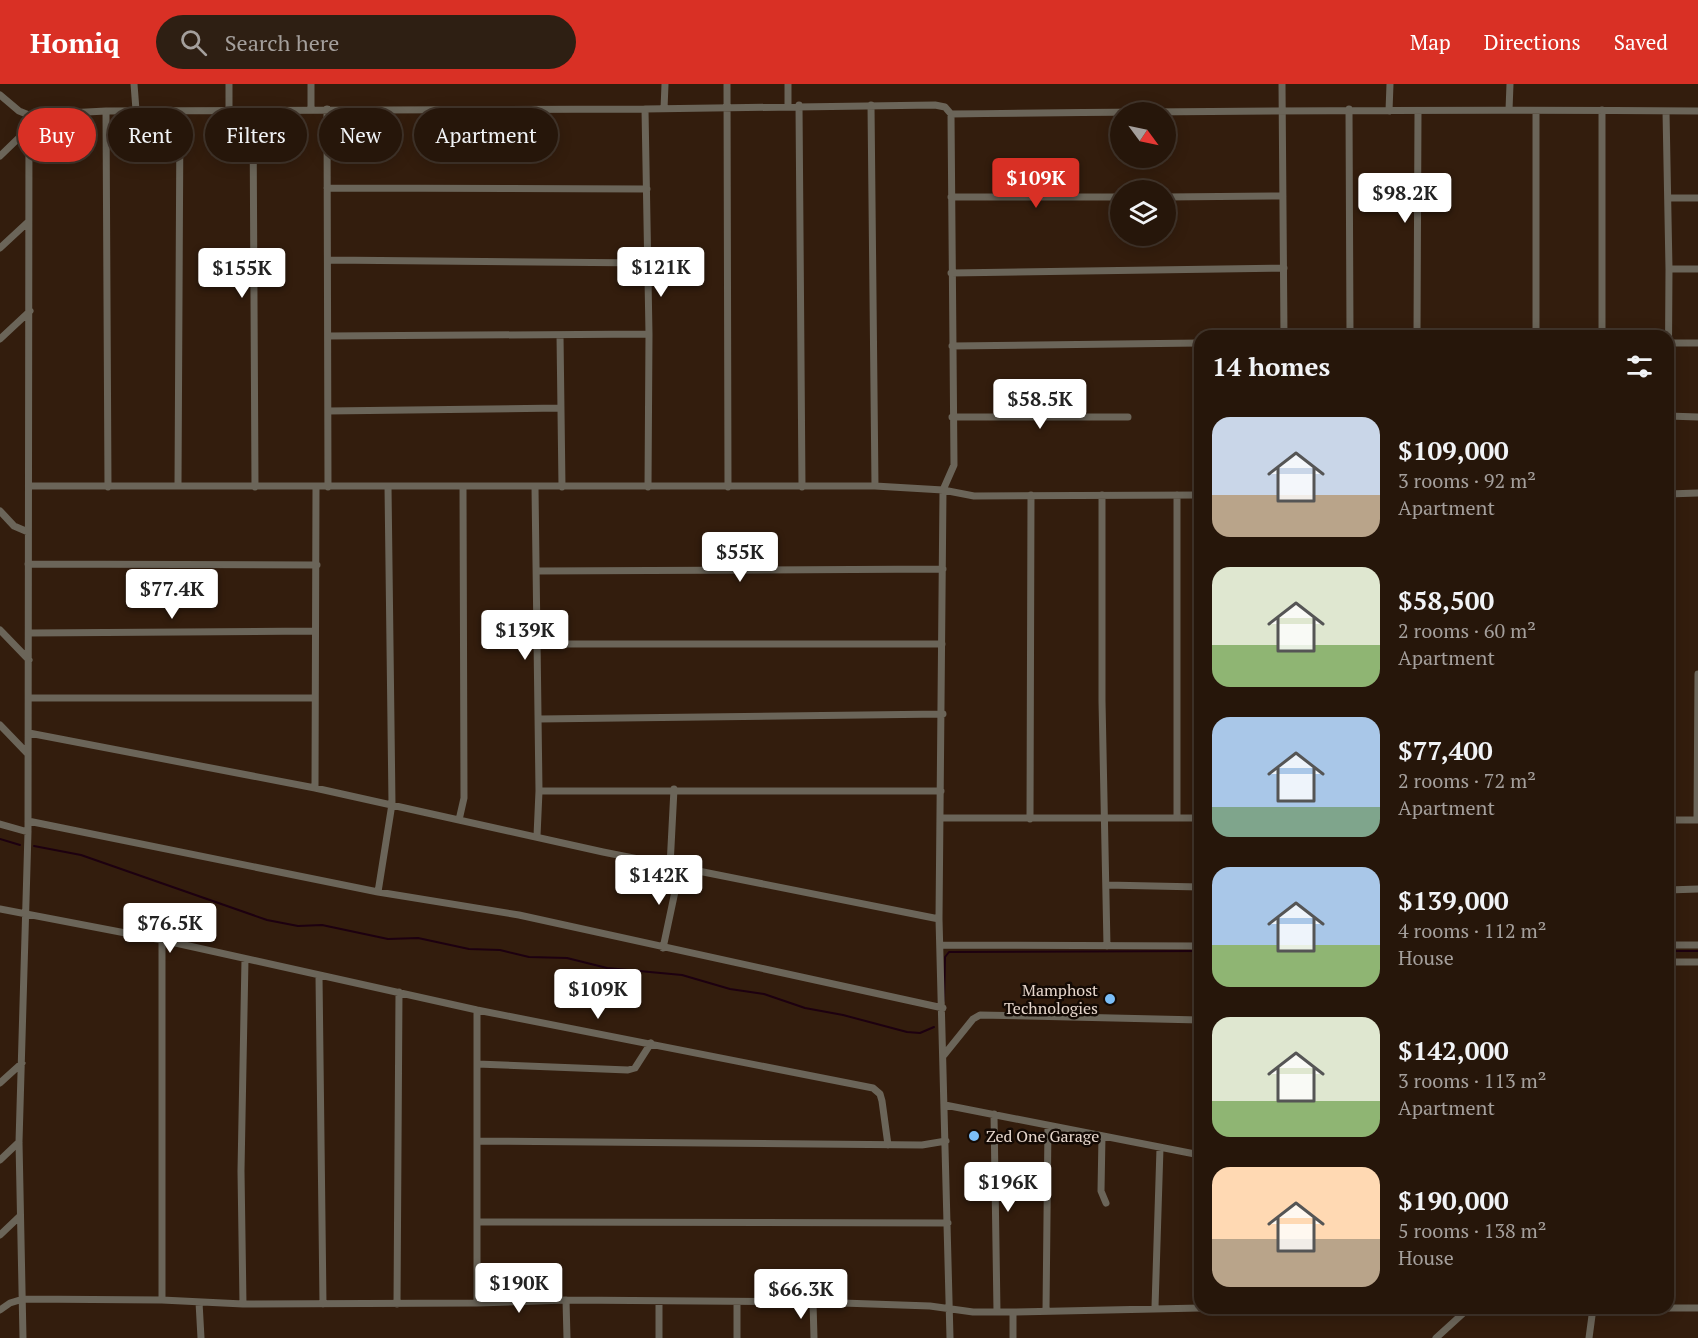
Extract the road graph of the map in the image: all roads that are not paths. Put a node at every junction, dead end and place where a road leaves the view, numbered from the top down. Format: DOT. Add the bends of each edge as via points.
graph roads {
  1 [pos="134,84"];
  2 [pos="229,84"];
  3 [pos="311,84"];
  4 [pos="665,84"];
  5 [pos="727,84"];
  6 [pos="788,84"];
  7 [pos="1282,84"];
  8 [pos="1390,84"];
  9 [pos="1510,84"];
  10 [pos="0,95"];
  11 [pos="799,105"];
  12 [pos="871,105"];
  13 [pos="788,106"];
  14 [pos="136,108"];
  15 [pos="229,108"];
  16 [pos="726,108"];
  17 [pos="402,109"];
  18 [pos="645,109"];
  19 [pos="664,109"];
  20 [pos="307,110"];
  21 [pos="311,110"];
  22 [pos="319,110"];
  23 [pos="1349,110"];
  24 [pos="1509,110"];
  25 [pos="1602,110"];
  26 [pos="18,111"];
  27 [pos="106,111"];
  28 [pos="1389,111"];
  29 [pos="1536,111"];
  30 [pos="1666,111"];
  31 [pos="1698,111"];
  32 [pos="96,112"];
  33 [pos="1283,112"];
  34 [pos="1418,112"];
  35 [pos="951,114"];
  36 [pos="18,139"];
  37 [pos="0,156"];
  38 [pos="28,162"];
  39 [pos="180,162"];
  40 [pos="253,162"];
  41 [pos="327,162"];
  42 [pos="327,188"];
  43 [pos="647,189"];
  44 [pos="1283,196"];
  45 [pos="951,197"];
  46 [pos="1110,197"];
  47 [pos="1176,197"];
  48 [pos="1669,198"];
  49 [pos="1698,198"];
  50 [pos="28,222"];
  51 [pos="0,248"];
  52 [pos="328,260"];
  53 [pos="648,263"];
  54 [pos="1284,268"];
  55 [pos="1669,269"];
  56 [pos="1698,269"];
  57 [pos="951,273"];
  58 [pos="30,311"];
  59 [pos="1284,330"];
  60 [pos="1350,330"];
  61 [pos="1418,330"];
  62 [pos="1536,330"];
  63 [pos="1602,330"];
  64 [pos="1669,330"];
  65 [pos="649,334"];
  66 [pos="328,336"];
  67 [pos="560,336"];
  68 [pos="0,339"];
  69 [pos="1194,343"];
  70 [pos="1674,343"];
  71 [pos="1698,343"];
  72 [pos="952,346"];
  73 [pos="561,408"];
  74 [pos="328,411"];
  75 [pos="1674,416"];
  76 [pos="952,417"];
  77 [pos="1128,417"];
  78 [pos="1698,417"];
  79 [pos="30,486"];
  80 [pos="178,486"];
  81 [pos="388,486"];
  82 [pos="875,486"];
  83 [pos="108,487"];
  84 [pos="255,487"];
  85 [pos="316,487"];
  86 [pos="328,487"];
  87 [pos="463,487"];
  88 [pos="535,487"];
  89 [pos="562,487"];
  90 [pos="648,487"];
  91 [pos="728,487"];
  92 [pos="802,487"];
  93 [pos="943,490"];
  94 [pos="1698,493"];
  95 [pos="1674,494"];
  96 [pos="1031,495"];
  97 [pos="1102,495"];
  98 [pos="1177,495"];
  99 [pos="1194,495"];
  100 [pos="0,511"];
  101 [pos="28,532"];
  102 [pos="28,564"];
  103 [pos="316,565"];
  104 [pos="943,569"];
  105 [pos="537,571"];
  106 [pos="0,630"];
  107 [pos="315,631"];
  108 [pos="30,633"];
  109 [pos="537,644"];
  110 [pos="942,644"];
  111 [pos="28,660"];
  112 [pos="1698,674"];
  113 [pos="28,698"];
  114 [pos="314,698"];
  115 [pos="943,714"];
  116 [pos="539,719"];
  117 [pos="0,725"];
  118 [pos="28,733"];
  119 [pos="27,753"];
  120 [pos="315,788"];
  121 [pos="674,789"];
  122 [pos="539,791"];
  123 [pos="941,791"];
  124 [pos="392,804"];
  125 [pos="941,818"];
  126 [pos="1177,818"];
  127 [pos="1194,818"];
  128 [pos="1030,819"];
  129 [pos="459,820"];
  130 [pos="1106,820"];
  131 [pos="1674,820"];
  132 [pos="1697,820"];
  133 [pos="28,821"];
  134 [pos="2,823"];
  135 [pos="28,832"];
  136 [pos="537,836"];
  137 [pos="670,866"];
  138 [pos="680,868"];
  139 [pos="1106,885"];
  140 [pos="1194,886"];
  141 [pos="1698,889"];
  142 [pos="1674,890"];
  143 [pos="378,892"];
  144 [pos="0,909"];
  145 [pos="24,915"];
  146 [pos="939,919"];
  147 [pos="162,940"];
  148 [pos="942,945"];
  149 [pos="1674,945"];
  150 [pos="1698,945"];
  151 [pos="1107,946"];
  152 [pos="1194,946"];
  153 [pos="663,948"];
  154 [pos="245,959"];
  155 [pos="1674,962"];
  156 [pos="1698,962"];
  157 [pos="319,976"];
  158 [pos="399,992"];
  159 [pos="943,1008"];
  160 [pos="477,1010"];
  161 [pos="1194,1020"];
  162 [pos="651,1043"];
  163 [pos="944,1055"];
  164 [pos="22,1063"];
  165 [pos="477,1064"];
  166 [pos="0,1083"];
  167 [pos="945,1105"];
  168 [pos="994,1114"];
  169 [pos="1048,1126"];
  170 [pos="1102,1136"];
  171 [pos="477,1141"];
  172 [pos="946,1141"];
  173 [pos="19,1142"];
  174 [pos="888,1145"];
  175 [pos="1160,1148"];
  176 [pos="1194,1154"];
  177 [pos="0,1160"];
  178 [pos="1106,1203"];
  179 [pos="20,1216"];
  180 [pos="477,1222"];
  181 [pos="948,1223"];
  182 [pos="0,1236"];
  183 [pos="23,1299"];
  184 [pos="162,1300"];
  185 [pos="566,1300"];
  186 [pos="659,1301"];
  187 [pos="199,1302"];
  188 [pos="813,1302"];
  189 [pos="737,1303"];
  190 [pos="243,1304"];
  191 [pos="322,1304"];
  192 [pos="397,1304"];
  193 [pos="477,1304"];
  194 [pos="948,1307"];
  195 [pos="1155,1307"];
  196 [pos="1194,1308"];
  197 [pos="1674,1308"];
  198 [pos="1698,1308"];
  199 [pos="0,1310"];
  200 [pos="1046,1311"];
  201 [pos="997,1312"];
  202 [pos="1013,1312"];
  203 [pos="1462,1314"];
  204 [pos="1592,1314"];
  205 [pos="23,1338"];
  206 [pos="201,1338"];
  207 [pos="567,1338"];
  208 [pos="659,1338"];
  209 [pos="737,1338"];
  210 [pos="814,1338"];
  211 [pos="950,1338"];
  212 [pos="1013,1338"];
  213 [pos="1436,1338"];
  214 [pos="1589,1338"];
  1 -- 14 [label="street"];
  2 -- 15 [label="street"];
  3 -- 21 [label="street"];
  4 -- 19 [label="street"];
  5 -- 16 [label="street"];
  6 -- 13 [label="street"];
  7 -- 33 [label="street"];
  8 -- 28 [label="street"];
  9 -- 24 [label="street"];
  10 -- 26 [label="street"];
  11 -- 12 [label="street"];
  11 -- 13 [label="street"];
  11 -- 92 [label="street"];
  12 -- 35 [label="street" via="935,105 945,107"];
  12 -- 82 [label="street"];
  13 -- 16 [label="street"];
  16 -- 19 [label="street"];
  16 -- 91 [label="street"];
  17 -- 18 [label="street"];
  18 -- 19 [label="street"];
  18 -- 43 [label="street"];
  20 -- 21 [label="street"];
  21 -- 22 [label="street"];
  23 -- 28 [label="street"];
  23 -- 33 [label="street"];
  23 -- 60 [label="street"];
  24 -- 29 [label="street"];
  24 -- 34 [label="street"];
  25 -- 29 [label="street"];
  25 -- 30 [label="street"];
  25 -- 63 [label="street"];
  27 -- 32 [label="street"];
  27 -- 83 [label="street"];
  28 -- 34 [label="street"];
  29 -- 62 [label="street"];
  30 -- 31 [label="street"];
  30 -- 48 [label="street"];
  33 -- 35 [label="street"];
  33 -- 44 [label="street"];
  34 -- 61 [label="street"];
  35 -- 45 [label="street"];
  36 -- 37 [label="street"];
  38 -- 50 [label="street"];
  39 -- 80 [label="street"];
  40 -- 84 [label="street"];
  41 -- 42 [label="street"];
  42 -- 43 [label="street"];
  42 -- 52 [label="street"];
  43 -- 53 [label="street"];
  44 -- 47 [label="street"];
  44 -- 54 [label="street"];
  45 -- 46 [label="street"];
  45 -- 57 [label="street"];
  48 -- 49 [label="street"];
  48 -- 55 [label="street"];
  50 -- 51 [label="street"];
  50 -- 58 [label="street"];
  52 -- 53 [label="street"];
  52 -- 66 [label="street"];
  53 -- 65 [label="street"];
  54 -- 57 [label="street"];
  54 -- 59 [label="street"];
  55 -- 56 [label="street"];
  55 -- 64 [label="street"];
  57 -- 72 [label="street"];
  58 -- 68 [label="street"];
  58 -- 79 [label="street"];
  65 -- 67 [label="street"];
  65 -- 90 [label="street"];
  66 -- 67 [label="street"];
  66 -- 74 [label="street"];
  67 -- 73 [label="street"];
  69 -- 72 [label="street"];
  70 -- 71 [label="street"];
  72 -- 76 [label="street"];
  73 -- 74 [label="street"];
  73 -- 89 [label="street"];
  74 -- 86 [label="street"];
  75 -- 78 [label="street"];
  76 -- 77 [label="street"];
  76 -- 93 [label="street" via="954,465"];
  79 -- 83 [label="street"];
  79 -- 101 [label="street"];
  80 -- 83 [label="street"];
  80 -- 84 [label="street"];
  81 -- 86 [label="street"];
  81 -- 87 [label="street"];
  81 -- 124 [label="street"];
  82 -- 92 [label="street"];
  82 -- 93 [label="street"];
  84 -- 85 [label="street"];
  85 -- 86 [label="street"];
  85 -- 103 [label="street"];
  87 -- 88 [label="street"];
  87 -- 129 [label="street" via="464,798"];
  88 -- 89 [label="street"];
  88 -- 105 [label="street"];
  89 -- 90 [label="street"];
  90 -- 91 [label="street"];
  91 -- 92 [label="street"];
  93 -- 96 [label="street" via="975,496"];
  93 -- 104 [label="street"];
  94 -- 95 [label="street"];
  96 -- 97 [label="street"];
  96 -- 128 [label="street"];
  97 -- 98 [label="street"];
  97 -- 130 [label="street"];
  98 -- 99 [label="street"];
  98 -- 126 [label="street"];
  100 -- 101 [label="street" via="14,526"];
  101 -- 102 [label="street"];
  102 -- 103 [label="street"];
  102 -- 108 [label="street"];
  103 -- 107 [label="street"];
  104 -- 105 [label="street"];
  104 -- 110 [label="street"];
  105 -- 109 [label="street"];
  106 -- 111 [label="street"];
  107 -- 108 [label="street"];
  107 -- 114 [label="street"];
  108 -- 111 [label="street"];
  109 -- 110 [label="street"];
  109 -- 116 [label="street"];
  110 -- 115 [label="street"];
  111 -- 113 [label="street"];
  112 -- 132 [label="street"];
  113 -- 114 [label="street"];
  113 -- 118 [label="street"];
  114 -- 120 [label="street"];
  115 -- 116 [label="street"];
  115 -- 123 [label="street"];
  116 -- 122 [label="street"];
  117 -- 119 [label="street"];
  118 -- 119 [label="street"];
  118 -- 120 [label="street"];
  119 -- 133 [label="street"];
  120 -- 124 [label="street"];
  121 -- 122 [label="street"];
  121 -- 123 [label="street"];
  121 -- 137 [label="street"];
  122 -- 136 [label="street"];
  123 -- 125 [label="street"];
  124 -- 129 [label="street"];
  124 -- 143 [label="street"];
  125 -- 128 [label="street"];
  125 -- 146 [label="street"];
  126 -- 127 [label="street"];
  126 -- 130 [label="street"];
  128 -- 130 [label="street"];
  129 -- 136 [label="street"];
  130 -- 139 [label="street"];
  131 -- 132 [label="street"];
  133 -- 135 [label="street"];
  133 -- 143 [label="street"];
  134 -- 135 [label="street"];
  135 -- 145 [label="street"];
  136 -- 137 [label="street"];
  137 -- 138 [label="street"];
  138 -- 146 [label="street"];
  138 -- 153 [label="street"];
  139 -- 140 [label="street"];
  139 -- 151 [label="street"];
  141 -- 142 [label="street"];
  143 -- 153 [label="street" via="519,915"];
  144 -- 145 [label="street"];
  145 -- 147 [label="street"];
  145 -- 164 [label="street"];
  146 -- 148 [label="street"];
  147 -- 154 [label="street"];
  147 -- 184 [label="street"];
  148 -- 151 [label="street"];
  148 -- 159 [label="street"];
  149 -- 150 [label="street"];
  151 -- 152 [label="street"];
  153 -- 159 [label="street"];
  154 -- 157 [label="street"];
  154 -- 190 [label="street"];
  155 -- 156 [label="street"];
  157 -- 158 [label="street"];
  157 -- 191 [label="street"];
  158 -- 160 [label="street"];
  158 -- 192 [label="street"];
  159 -- 163 [label="street"];
  160 -- 162 [label="street"];
  160 -- 165 [label="street"];
  161 -- 163 [label="street" via="980,1015"];
  162 -- 165 [label="street" via="635,1068 628,1070"];
  162 -- 174 [label="street" via="873,1088 882,1101"];
  163 -- 167 [label="street"];
  164 -- 166 [label="street"];
  164 -- 173 [label="street"];
  165 -- 171 [label="street"];
  167 -- 168 [label="street"];
  167 -- 172 [label="street"];
  168 -- 169 [label="street"];
  168 -- 201 [label="street"];
  169 -- 170 [label="street"];
  169 -- 200 [label="street"];
  170 -- 175 [label="street"];
  170 -- 178 [label="street" via="1101,1191"];
  171 -- 174 [label="street"];
  171 -- 180 [label="street"];
  172 -- 174 [label="street"];
  172 -- 181 [label="street"];
  173 -- 177 [label="street"];
  173 -- 179 [label="street"];
  175 -- 176 [label="street"];
  175 -- 195 [label="street"];
  179 -- 182 [label="street"];
  179 -- 183 [label="street"];
  180 -- 181 [label="street"];
  180 -- 193 [label="street"];
  181 -- 194 [label="street"];
  183 -- 184 [label="street"];
  183 -- 199 [label="street"];
  183 -- 205 [label="street"];
  184 -- 187 [label="street"];
  185 -- 186 [label="street"];
  185 -- 193 [label="street"];
  185 -- 207 [label="street"];
  186 -- 189 [label="street"];
  186 -- 208 [label="street"];
  187 -- 190 [label="street"];
  187 -- 206 [label="street"];
  188 -- 189 [label="street"];
  188 -- 194 [label="street"];
  188 -- 210 [label="street"];
  189 -- 209 [label="street"];
  190 -- 191 [label="street"];
  191 -- 192 [label="street"];
  192 -- 193 [label="street"];
  194 -- 201 [label="street"];
  194 -- 211 [label="street"];
  195 -- 196 [label="street"];
  195 -- 200 [label="street"];
  197 -- 198 [label="street"];
  200 -- 202 [label="street"];
  201 -- 202 [label="street"];
  202 -- 212 [label="street"];
  203 -- 213 [label="street"];
  204 -- 214 [label="street"];
}
